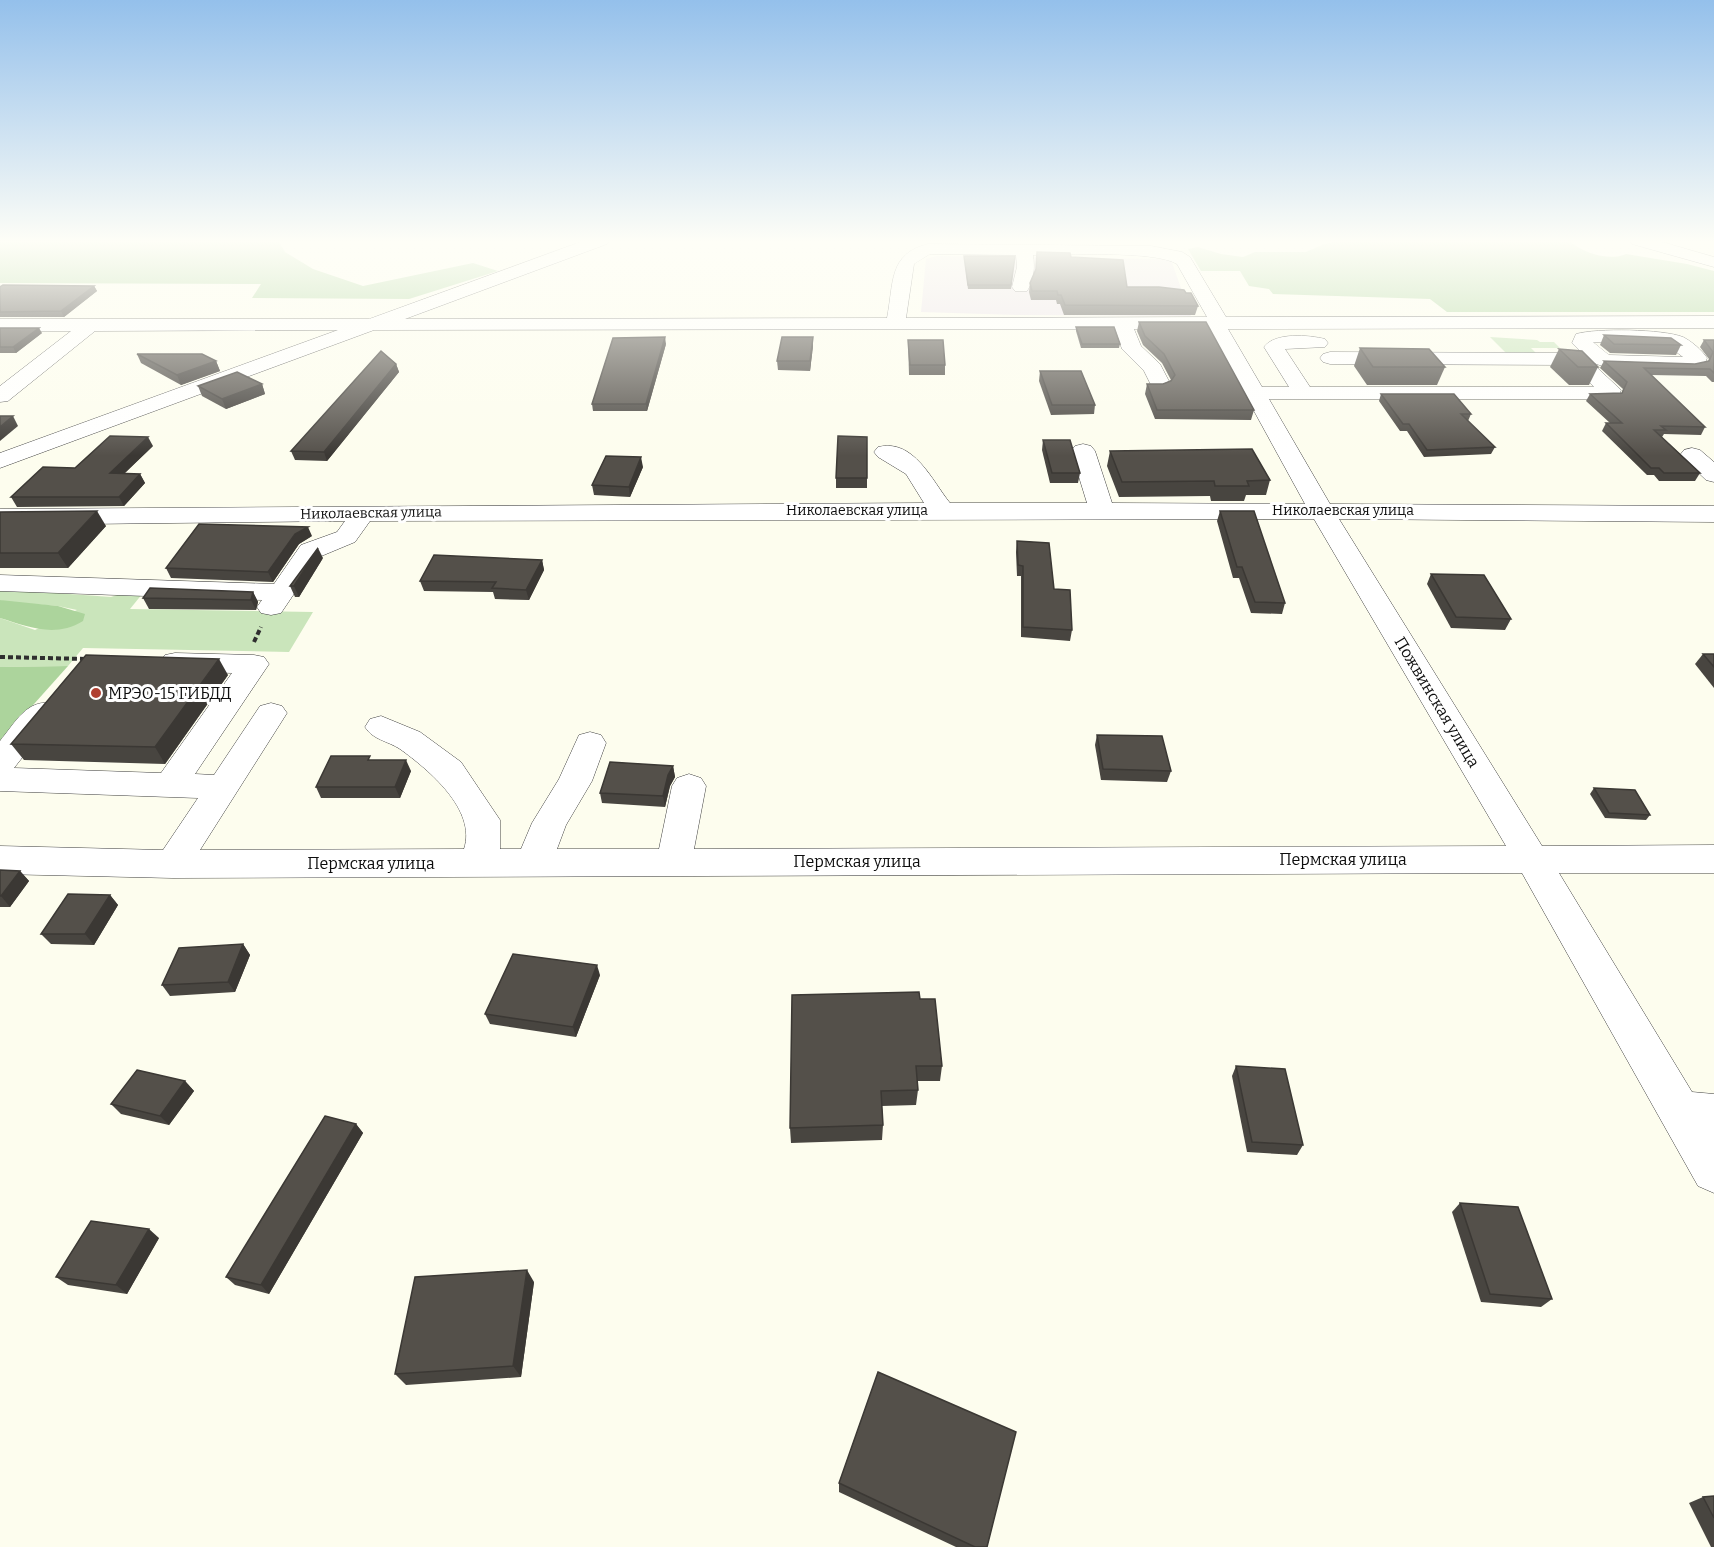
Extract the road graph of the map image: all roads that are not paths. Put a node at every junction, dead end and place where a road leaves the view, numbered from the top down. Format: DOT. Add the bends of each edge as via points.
graph roads {
  1 [pos="408,312"];
  2 [pos="898,312"];
  3 [pos="1051,312"];
  4 [pos="1212,312"];
  5 [pos="1365,316"];
  6 [pos="1582,322"];
  7 [pos="1667,322"];
  8 [pos="1714,322"];
  9 [pos="896,323"];
  10 [pos="1054,323"];
  11 [pos="1122,323"];
  12 [pos="1217,323"];
  13 [pos="376,324"];
  14 [pos="0,325"];
  15 [pos="90,325"];
  16 [pos="1377,344"];
  17 [pos="1325,351"];
  18 [pos="1496,359"];
  19 [pos="1160,385"];
  20 [pos="1255,393"];
  21 [pos="1304,393"];
  22 [pos="1355,393"];
  23 [pos="0,396"];
  24 [pos="1083,451"];
  25 [pos="886,452"];
  26 [pos="1692,455"];
  27 [pos="0,461"];
  28 [pos="1714,475"];
  29 [pos="943,510"];
  30 [pos="1102,510"];
  31 [pos="1321,510"];
  32 [pos="363,513"];
  33 [pos="1714,514"];
  34 [pos="0,517"];
  35 [pos="0,583"];
  36 [pos="87,659"];
  37 [pos="146,661"];
  38 [pos="271,713"];
  39 [pos="381,727"];
  40 [pos="590,743"];
  41 [pos="0,763"];
  42 [pos="0,778"];
  43 [pos="170,785"];
  44 [pos="689,786"];
  45 [pos="223,788"];
  46 [pos="1531,858"];
  47 [pos="1714,859"];
  48 [pos="0,860"];
  49 [pos="534,862"];
  50 [pos="674,862"];
  51 [pos="478,863"];
  52 [pos="173,864"];
  53 [pos="1697,1114"];
  54 [pos="1714,1171"];
  1 -- 13 [label="street"];
  2 -- 9 [label="street, Пожвинская улица"];
  3 -- 10 [label="street"];
  4 -- 12 [label="street, Пожвинская улица"];
  5 -- 6 [label="street" via="1440,322"];
  5 -- 12 [label="street"];
  5 -- 16 [label="street"];
  6 -- 7 [label="street"];
  6 -- 7 [label="street" via="1597,336 1583,338 1582,343 1605,361 1697,362 1672,335"];
  7 -- 8 [label="street"];
  9 -- 10 [label="street"];
  9 -- 13 [label="street"];
  10 -- 11 [label="street" via="1085,315"];
  11 -- 12 [label="street"];
  11 -- 19 [label="street" via="1132,349 1153,368"];
  12 -- 20 [label="street, Пожвинская улица"];
  13 -- 15 [label="street"];
  13 -- 27 [label="street"];
  14 -- 15 [label="street"];
  15 -- 23 [label="street"];
  16 -- 17 [label="street"];
  16 -- 18 [label="street" via="1474,344 1484,346"];
  17 -- 18 [label="street"];
  17 -- 21 [label="street" via="1280,343 1274,347"];
  17 -- 22 [label="street"];
  18 -- 22 [label="street" via="1576,360 1610,393"];
  20 -- 21 [label="street"];
  20 -- 31 [label="street, Пожвинская улица"];
  21 -- 22 [label="street"];
  24 -- 30 [label="street"];
  25 -- 29 [label="street" via="916,470"];
  26 -- 28 [label="street"];
  29 -- 30 [label="street, Николаевская улица"];
  29 -- 32 [label="street, Николаевская улица"];
  30 -- 31 [label="street, Николаевская улица"];
  31 -- 33 [label="street, Николаевская улица"];
  31 -- 46 [label="street, Пожвинская улица"];
  32 -- 34 [label="street, Николаевская улица"];
  32 -- 35 [label="street" via="346,537 310,551 276,600"];
  36 -- 41 [label="street"];
  37 -- 43 [label="street" via="254,664"];
  38 -- 45 [label="street"];
  39 -- 51 [label="street" via="409,740 449,770 483,820 484,843"];
  40 -- 49 [label="street" via="575,781 549,823"];
  42 -- 43 [label="street"];
  43 -- 45 [label="street"];
  44 -- 50 [label="street"];
  45 -- 52 [label="street"];
  46 -- 47 [label="street, Пермская улица"];
  46 -- 50 [label="street, Пермская улица"];
  46 -- 53 [label="street, Пожвинская улица"];
  48 -- 52 [label="street, Пермская улица"];
  49 -- 50 [label="street, Пермская улица"];
  49 -- 51 [label="street, Пермская улица"];
  51 -- 52 [label="street, Пермская улица"];
  53 -- 54 [label="street, Пожвинская улица"];
}
